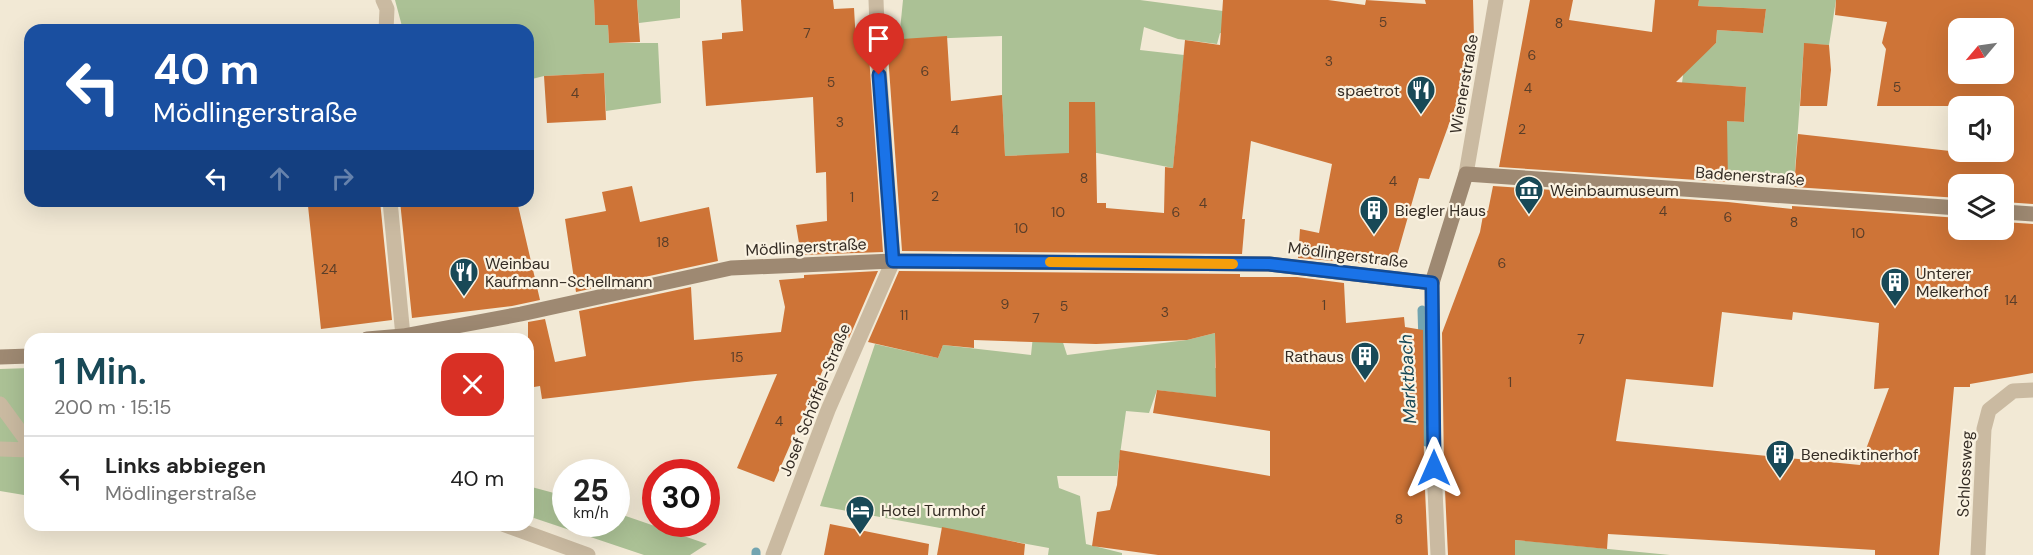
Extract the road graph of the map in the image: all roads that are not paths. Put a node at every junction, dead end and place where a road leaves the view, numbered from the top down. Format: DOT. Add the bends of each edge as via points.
graph roads {
  1 [pos="383,0"];
  2 [pos="876,0"];
  3 [pos="1496,0"];
  4 [pos="386,24"];
  5 [pos="1466,174"];
  6 [pos="391,207"];
  7 [pos="1948,207"];
  8 [pos="2014,213"];
  9 [pos="2033,214"];
  10 [pos="893,261"];
  11 [pos="1432,283"];
  12 [pos="403,333"];
  13 [pos="419,333"];
  14 [pos="24,356"];
  15 [pos="0,357"];
  16 [pos="2033,390"];
  17 [pos="0,404"];
  18 [pos="24,437"];
  19 [pos="0,449"];
  20 [pos="24,450"];
  21 [pos="522,531"];
  22 [pos="588,555"];
  23 [pos="773,555"];
  24 [pos="1438,555"];
  25 [pos="1978,555"];
  1 -- 4 [label="street"];
  2 -- 10 [label="street"];
  3 -- 5 [label="street, Wienerstraße"];
  5 -- 7 [label="main road, Badenerstraße"];
  5 -- 11 [label="main road"];
  6 -- 12 [label="street"];
  8 -- 9 [label="main road"];
  10 -- 11 [label="main road, Mödlingerstraße" via="1269,264"];
  10 -- 13 [label="main road, Mödlingerstraße" via="731,268"];
  10 -- 23 [label="street, Josef Schöffel-Straße" via="828,410"];
  11 -- 24 [label="street"];
  14 -- 15 [label="main road"];
  16 -- 25 [label="street, Schlossweg" via="2013,391 1989,410 1984,429"];
  17 -- 18 [label="street"];
  19 -- 20 [label="street"];
  21 -- 22 [label="street"];
}
